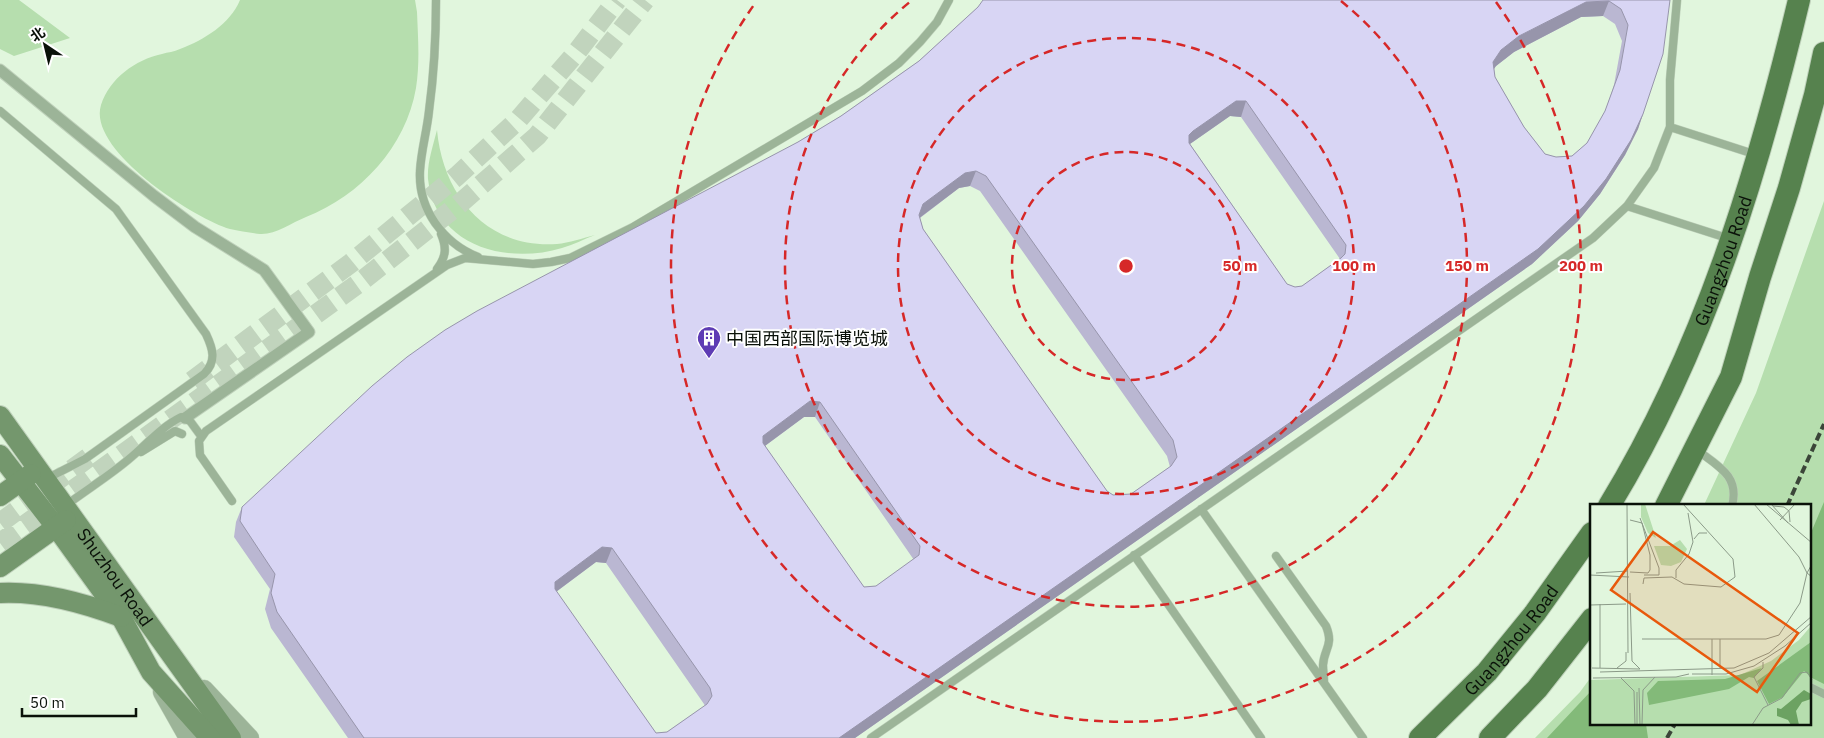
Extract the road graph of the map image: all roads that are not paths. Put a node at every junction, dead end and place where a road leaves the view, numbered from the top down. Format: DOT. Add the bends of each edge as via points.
graph roads {
  1 [pos="436,0"];
  2 [pos="949,0"];
  3 [pos="1677,0"];
  4 [pos="1799,0"];
  5 [pos="1824,53"];
  6 [pos="0,70"];
  7 [pos="0,111"];
  8 [pos="1670,127"];
  9 [pos="1759,156"];
  10 [pos="1627,206"];
  11 [pos="438,228"];
  12 [pos="1732,239"];
  13 [pos="481,258"];
  14 [pos="436,271"];
  15 [pos="0,416"];
  16 [pos="185,418"];
  17 [pos="182,434"];
  18 [pos="201,436"];
  19 [pos="1696,448"];
  20 [pos="0,455"];
  21 [pos="128,459"];
  22 [pos="42,474"];
  23 [pos="20,482"];
  24 [pos="0,496"];
  25 [pos="232,501"];
  26 [pos="1611,504"];
  27 [pos="1667,504"];
  28 [pos="1732,504"];
  29 [pos="1201,509"];
  30 [pos="69,510"];
  31 [pos="56,527"];
  32 [pos="1590,536"];
  33 [pos="1134,556"];
  34 [pos="1276,556"];
  35 [pos="0,567"];
  36 [pos="0,593"];
  37 [pos="121,617"];
  38 [pos="1590,622"];
  39 [pos="170,652"];
  40 [pos="151,672"];
  41 [pos="1324,684"];
  42 [pos="1812,688"];
  43 [pos="1824,694"];
  44 [pos="188,738"];
  45 [pos="210,738"];
  46 [pos="231,738"];
  47 [pos="250,738"];
  48 [pos="871,738"];
  49 [pos="1261,738"];
  50 [pos="1362,738"];
  51 [pos="1420,738"];
  52 [pos="1490,738"];
  1 -- 11 [label="lane" via="435,56 420,172 425,204"];
  2 -- 13 [label="lane" via="937,22 920,42 862,91 633,227 570,258 551,262 508,263"];
  3 -- 8 [label="lane" via="1670,80"];
  4 -- 9 [label="main road, Guangzhou Road"];
  5 -- 19 [label="main road" via="1789,188 1730,377"];
  6 -- 16 [label="street" via="154,196 195,227 264,270 309,332"];
  7 -- 22 [label="lane" via="116,210 206,334 213,352 211,365 204,374 85,458"];
  8 -- 9 [label="lane"];
  8 -- 10 [label="lane" via="1654,168"];
  9 -- 12 [label="main road, Guangzhou Road"];
  10 -- 12 [label="lane"];
  10 -- 29 [label="lane" via="1593,238 1554,266"];
  11 -- 13 [label="lane" via="456,247"];
  11 -- 14 [label="lane" via="445,255"];
  12 -- 26 [label="main road, Guangzhou Road" via="1672,390"];
  13 -- 14 [label="lane" via="460,260"];
  14 -- 18 [label="lane"];
  15 -- 22 [label="main road, Shuzhou Road"];
  16 -- 18 [label="lane"];
  16 -- 21 [label="lane" via="177,419 157,433"];
  17 -- 21 [label="lane" via="175,431"];
  18 -- 25 [label="lane" via="200,454"];
  19 -- 27 [label="main road"];
  19 -- 28 [label="lane" via="1728,473 1735,493"];
  20 -- 23 [label="main road, Shuzhou Road"];
  21 -- 30 [label="lane"];
  22 -- 23 [label="main road"];
  22 -- 30 [label="main road, Shuzhou Road"];
  23 -- 24 [label="main road"];
  23 -- 31 [label="main road, Shuzhou Road"];
  29 -- 33 [label="lane"];
  29 -- 41 [label="lane"];
  30 -- 31 [label="main road"];
  30 -- 39 [label="main road, Shuzhou Road"];
  31 -- 35 [label="main road"];
  31 -- 37 [label="main road, Shuzhou Road"];
  32 -- 51 [label="main road, Guangzhou Road" via="1487,672"];
  33 -- 48 [label="lane"];
  33 -- 49 [label="lane"];
  34 -- 41 [label="lane" via="1330,636 1330,648 1323,665"];
  36 -- 37 [label="main road" via="15,592 88,604"];
  37 -- 40 [label="main road, Shuzhou Road"];
  38 -- 52 [label="main road" via="1537,689"];
  39 -- 46 [label="main road, Shuzhou Road"];
  39 -- 47 [label="street"];
  40 -- 44 [label="street"];
  40 -- 45 [label="main road, Shuzhou Road"];
  41 -- 50 [label="lane"];
  42 -- 43 [label="lane"];
}
